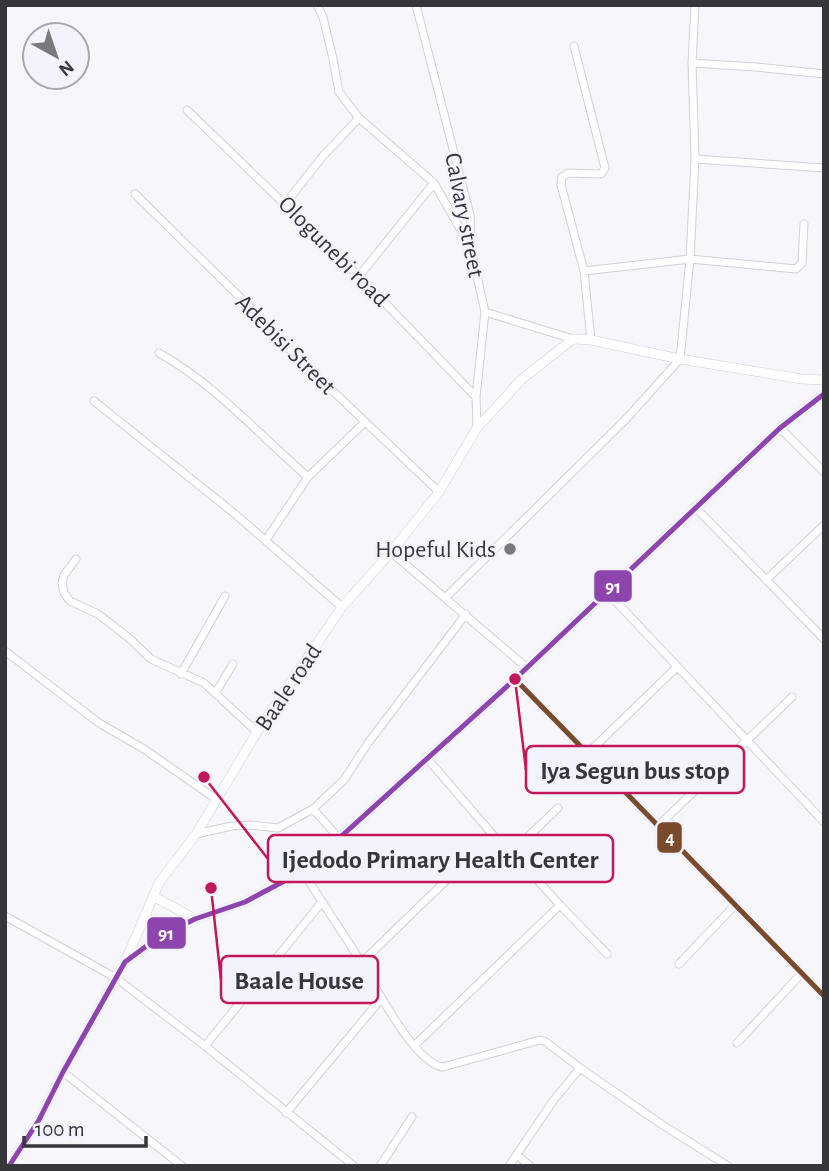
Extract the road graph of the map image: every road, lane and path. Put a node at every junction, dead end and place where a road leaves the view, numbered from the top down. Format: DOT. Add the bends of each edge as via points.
graph roads {
  1 [pos="317,5"];
  2 [pos="416,5"];
  3 [pos="695,5"];
  4 [pos="574,46"];
  5 [pos="692,63"];
  6 [pos="824,74"];
  7 [pos="187,110"];
  8 [pos="359,118"];
  9 [pos="695,159"];
  10 [pos="824,168"];
  11 [pos="434,183"];
  12 [pos="135,194"];
  13 [pos="286,204"];
  14 [pos="804,224"];
  15 [pos="471,248"];
  16 [pos="690,259"];
  17 [pos="584,271"];
  18 [pos="359,276"];
  19 [pos="485,312"];
  20 [pos="573,340"];
  21 [pos="591,340"];
  22 [pos="159,354"];
  23 [pos="680,359"];
  24 [pos="824,380"];
  25 [pos="824,394"];
  26 [pos="476,397"];
  27 [pos="94,401"];
  28 [pos="365,422"];
  29 [pos="477,428"];
  30 [pos="780,428"];
  31 [pos="824,472"];
  32 [pos="308,477"];
  33 [pos="439,492"];
  34 [pos="695,507"];
  35 [pos="824,525"];
  36 [pos="266,540"];
  37 [pos="391,552"];
  38 [pos="76,559"];
  39 [pos="766,580"];
  40 [pos="606,591"];
  41 [pos="225,596"];
  42 [pos="445,597"];
  43 [pos="342,607"];
  44 [pos="466,614"];
  45 [pos="824,639"];
  46 [pos="5,651"];
  47 [pos="233,664"];
  48 [pos="526,667"];
  49 [pos="676,668"];
  50 [pos="181,674"];
  51 [pos="515,679"];
  52 [pos="216,692"];
  53 [pos="792,697"];
  54 [pos="257,732"];
  55 [pos="747,743"];
  56 [pos="587,754"];
  57 [pos="426,757"];
  58 [pos="216,799"];
  59 [pos="558,808"];
  60 [pos="313,809"];
  61 [pos="822,816"];
  62 [pos="658,826"];
  63 [pos="196,834"];
  64 [pos="493,835"];
  65 [pos="339,838"];
  66 [pos="512,852"];
  67 [pos="303,871"];
  68 [pos="153,895"];
  69 [pos="322,902"];
  70 [pos="736,904"];
  71 [pos="560,905"];
  72 [pos="5,916"];
  73 [pos="195,919"];
  74 [pos="607,954"];
  75 [pos="125,962"];
  76 [pos="362,963"];
  77 [pos="679,964"];
  78 [pos="802,974"];
  79 [pos="116,978"];
  80 [pos="824,996"];
  81 [pos="381,999"];
  82 [pos="737,1044"];
  83 [pos="205,1046"];
  84 [pos="414,1046"];
  85 [pos="580,1068"];
  86 [pos="63,1072"];
  87 [pos="286,1113"];
  88 [pos="412,1117"];
  89 [pos="517,1154"];
  90 [pos="9,1166"];
  91 [pos="182,1166"];
  92 [pos="354,1166"];
  93 [pos="380,1166"];
  94 [pos="509,1166"];
  95 [pos="530,1166"];
  96 [pos="728,1166"];
  1 -- 8 [label="street" via="339,92"];
  2 -- 15 [label="street, Calvary street" via="470,215"];
  3 -- 5 [label="street"];
  4 -- 17 [label="street" via="605,168 601,174 568,173 562,177"];
  5 -- 6 [label="street"];
  5 -- 9 [label="street"];
  7 -- 13 [label="street, Ologunebi road"];
  8 -- 11 [label="street"];
  8 -- 13 [label="street"];
  9 -- 10 [label="street"];
  9 -- 16 [label="street"];
  11 -- 15 [label="street"];
  11 -- 18 [label="street"];
  12 -- 28 [label="street, Adebisi Street"];
  13 -- 18 [label="street, Ologunebi road"];
  14 -- 16 [label="street" via="802,263 796,269"];
  15 -- 19 [label="street, Calvary street"];
  16 -- 17 [label="street"];
  16 -- 23 [label="street"];
  17 -- 21 [label="street"];
  18 -- 26 [label="street, Ologunebi road"];
  19 -- 20 [label="street"];
  19 -- 26 [label="street, Calvary street"];
  20 -- 21 [label="street"];
  20 -- 29 [label="street, Baale road" via="522,379"];
  21 -- 23 [label="street"];
  22 -- 32 [label="street" via="207,384"];
  23 -- 24 [label="street"];
  23 -- 42 [label="street" via="627,418"];
  25 -- 30 [label="street"];
  26 -- 29 [label="street, Calvary street"];
  27 -- 36 [label="street"];
  28 -- 32 [label="street"];
  28 -- 33 [label="street, Adebisi Street"];
  29 -- 33 [label="street, Baale road"];
  30 -- 31 [label="street"];
  30 -- 34 [label="street"];
  32 -- 36 [label="street"];
  33 -- 37 [label="street, Baale road"];
  34 -- 39 [label="street"];
  34 -- 40 [label="street"];
  35 -- 39 [label="street"];
  36 -- 43 [label="street"];
  37 -- 42 [label="street"];
  37 -- 43 [label="street, Baale road"];
  38 -- 50 [label="street" via="62,583 70,601 98,614 151,659"];
  39 -- 45 [label="street"];
  40 -- 48 [label="street"];
  40 -- 49 [label="street"];
  41 -- 50 [label="street"];
  42 -- 44 [label="street"];
  43 -- 54 [label="street, Baale road"];
  44 -- 48 [label="street"];
  44 -- 60 [label="street" via="345,780"];
  46 -- 58 [label="street" via="99,723"];
  47 -- 52 [label="street"];
  48 -- 51 [label="street"];
  49 -- 55 [label="street"];
  49 -- 56 [label="street"];
  50 -- 52 [label="street"];
  51 -- 56 [label="street"];
  51 -- 57 [label="street"];
  52 -- 54 [label="street"];
  53 -- 55 [label="street"];
  54 -- 58 [label="street, Baale road"];
  55 -- 61 [label="street"];
  55 -- 62 [label="street"];
  56 -- 62 [label="street"];
  57 -- 64 [label="street"];
  57 -- 65 [label="street"];
  58 -- 63 [label="street, Baale road"];
  59 -- 66 [label="street"];
  60 -- 63 [label="street" via="278,828 232,826"];
  60 -- 65 [label="street"];
  62 -- 70 [label="street"];
  63 -- 68 [label="street, Baale road"];
  64 -- 66 [label="street"];
  64 -- 76 [label="street"];
  65 -- 67 [label="street"];
  66 -- 71 [label="street"];
  67 -- 69 [label="street"];
  67 -- 73 [label="street" via="244,902"];
  68 -- 73 [label="street"];
  68 -- 75 [label="street, Baale road"];
  69 -- 76 [label="street"];
  69 -- 83 [label="street"];
  70 -- 77 [label="street"];
  70 -- 78 [label="street"];
  71 -- 74 [label="street"];
  71 -- 84 [label="street"];
  72 -- 79 [label="street"];
  73 -- 75 [label="street" via="160,936"];
  75 -- 79 [label="street, Baale road"];
  76 -- 81 [label="street"];
  78 -- 80 [label="street"];
  78 -- 82 [label="street"];
  79 -- 83 [label="street"];
  79 -- 86 [label="street, Baale road"];
  81 -- 84 [label="street"];
  81 -- 87 [label="street"];
  83 -- 87 [label="street"];
  84 -- 85 [label="street" via="443,1067 540,1040"];
  85 -- 89 [label="street"];
  85 -- 96 [label="street"];
  86 -- 90 [label="street, Baale road"];
  86 -- 91 [label="street"];
  87 -- 92 [label="street"];
  88 -- 93 [label="street"];
  89 -- 94 [label="street"];
  89 -- 95 [label="street"];
}
